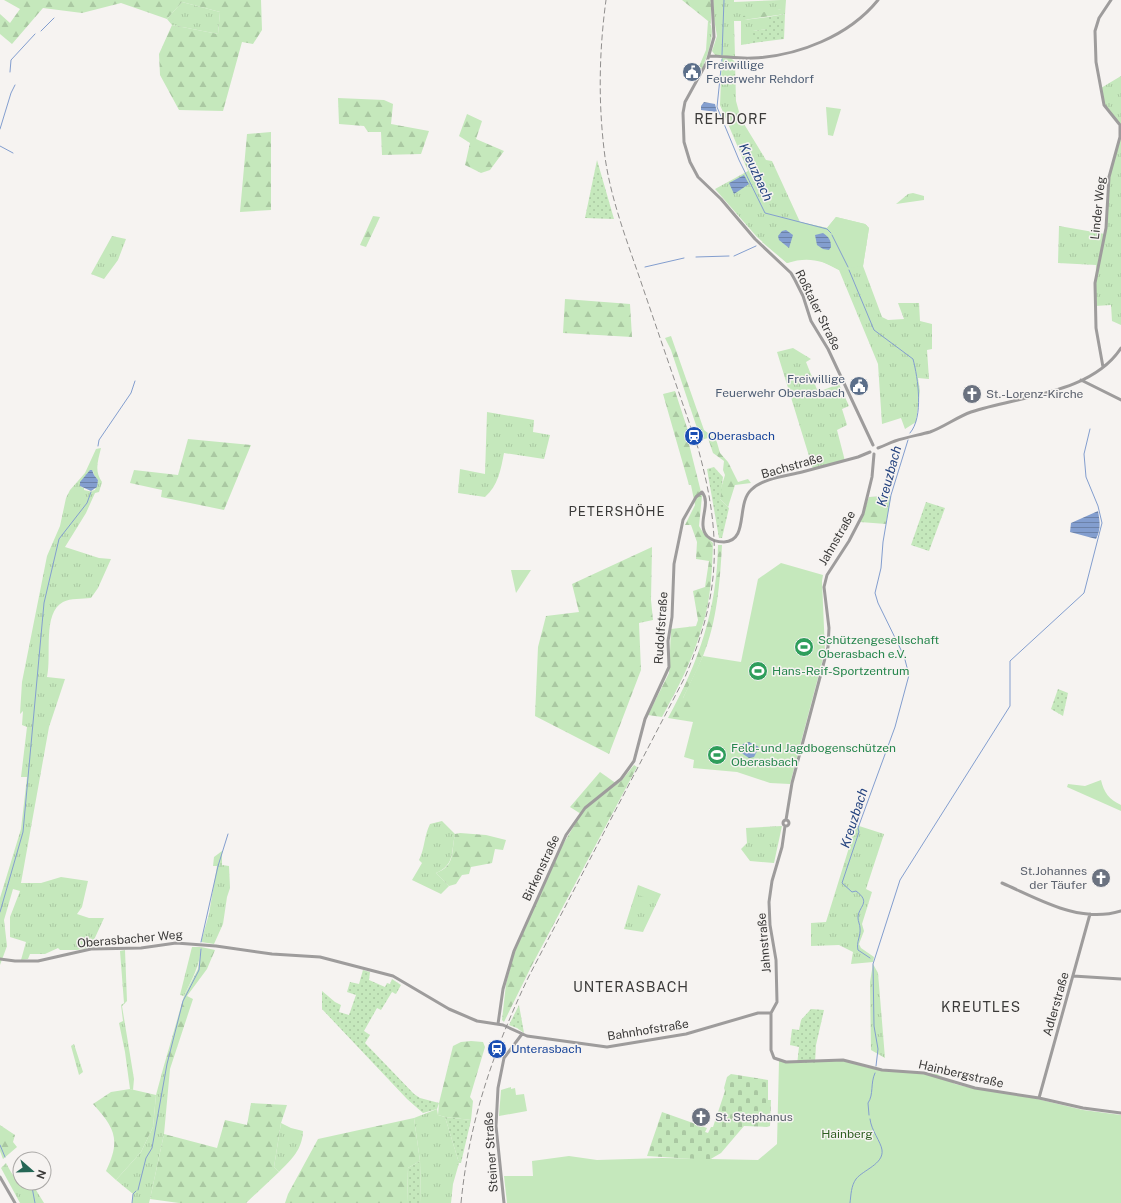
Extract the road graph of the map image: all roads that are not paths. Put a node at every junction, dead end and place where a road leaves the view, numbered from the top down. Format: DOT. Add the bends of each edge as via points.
graph roads {
  1 [pos="712,0"];
  2 [pos="878,0"];
  3 [pos="1111,0"];
  4 [pos="709,56"];
  5 [pos="1121,348"];
  6 [pos="1103,366"];
  7 [pos="1081,380"];
  8 [pos="1121,400"];
  9 [pos="872,445"];
  10 [pos="878,448"];
  11 [pos="870,452"];
  12 [pos="874,454"];
  13 [pos="702,492"];
  14 [pos="617,782"];
  15 [pos="1002,883"];
  16 [pos="1121,911"];
  17 [pos="1090,914"];
  18 [pos="0,960"];
  19 [pos="1072,976"];
  20 [pos="1121,979"];
  21 [pos="771,1013"];
  22 [pos="498,1024"];
  23 [pos="522,1034"];
  24 [pos="774,1058"];
  25 [pos="1039,1098"];
  26 [pos="1121,1112"];
  27 [pos="0,1178"];
  28 [pos="15,1203"];
  29 [pos="504,1203"];
  1 -- 4 [label="street, Roßtaler Straße" via="715,33"];
  2 -- 4 [label="street" via="864,15 811,47 753,58"];
  3 -- 6 [label="street, Linder Weg" via="1099,18 1095,32 1096,62 1104,105 1120,125 1120,137 1109,177 1106,228 1095,283 1096,328"];
  4 -- 9 [label="street, Roßtaler Straße" via="685,102 684,142 690,162 698,177 795,280 811,321 828,349"];
  5 -- 6 [label="street" via="1111,361"];
  6 -- 7 [label="street" via="1100,371"];
  7 -- 8 [label="street"];
  7 -- 10 [label="street" via="1038,396 971,412 931,431"];
  9 -- 10 [label="street"];
  9 -- 11 [label="street"];
  10 -- 12 [label="street"];
  11 -- 12 [label="street"];
  11 -- 13 [label="street, Bachstraße" via="754,486 745,496 740,532 728,542 713,540 705,531 705,504"];
  12 -- 21 [label="street, Jahnstraße" via="872,477 862,514 849,541 827,575 824,587 829,628 828,647 792,783 786,820 789,823 785,826 770,891 769,915 776,952 777,998"];
  13 -- 14 [label="street, Rudolfstraße" via="696,497 683,520 676,550 666,674 645,719 634,760"];
  14 -- 22 [label="street, Birkenstraße" via="591,802 572,824 520,936 506,977"];
  15 -- 17 [label="street" via="1041,902"];
  16 -- 17 [label="street" via="1113,914"];
  17 -- 19 [label="street, Adlerstraße"];
  18 -- 22 [label="street, Oberasbacher Weg" via="38,961 91,949 141,948 176,943 272,954 308,955 333,959 393,976 450,1009 477,1021"];
  19 -- 20 [label="street"];
  19 -- 25 [label="street, Adlerstraße"];
  21 -- 23 [label="street, Bahnhofstraße" via="758,1013 699,1031 612,1047"];
  21 -- 24 [label="street, Jahnstraße" via="771,1050"];
  22 -- 23 [label="street, Bahnhofstraße"];
  23 -- 29 [label="street, Steiner Straße" via="504,1058 498,1088 495,1118"];
  24 -- 25 [label="street, Hainbergstraße" via="786,1062 852,1061 882,1070 930,1074 975,1088"];
  25 -- 26 [label="street, Hainbergstraße" via="1083,1108"];
  27 -- 28 [label="street"];
}
